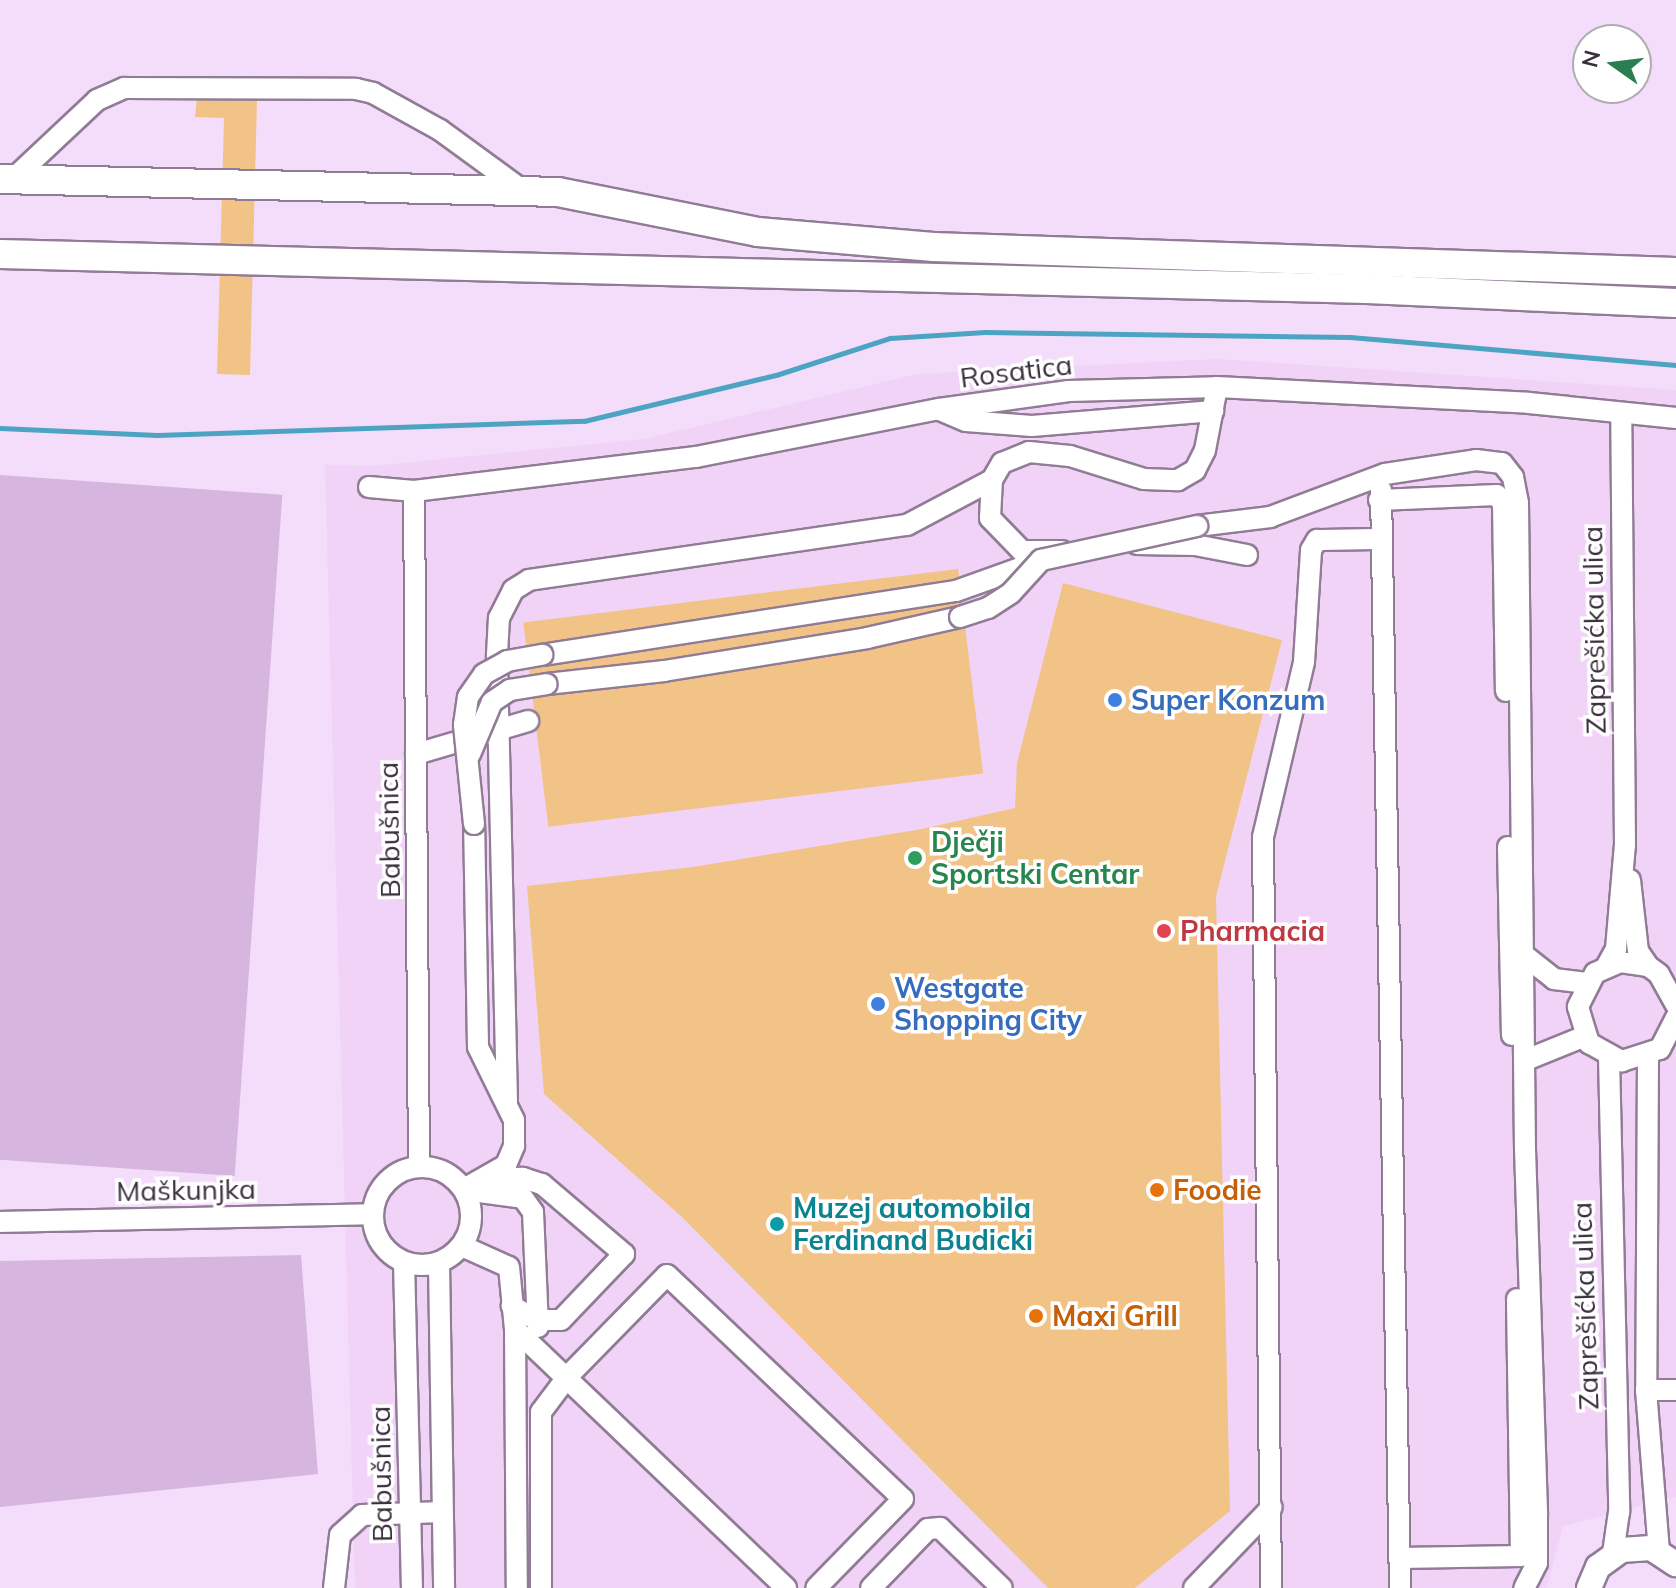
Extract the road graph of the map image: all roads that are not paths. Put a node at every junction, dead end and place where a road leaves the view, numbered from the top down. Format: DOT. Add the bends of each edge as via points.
graph roads {
  1 [pos="7,179"];
  2 [pos="525,192"];
  3 [pos="0,254"];
  4 [pos="1676,272"];
  5 [pos="1676,303"];
  6 [pos="1217,387"];
  7 [pos="939,409"];
  8 [pos="1213,411"];
  9 [pos="1621,414"];
  10 [pos="1676,418"];
  11 [pos="1385,474"];
  12 [pos="992,480"];
  13 [pos="369,487"];
  14 [pos="414,491"];
  15 [pos="1379,500"];
  16 [pos="1379,539"];
  17 [pos="1247,555"];
  18 [pos="1041,560"];
  19 [pos="528,721"];
  20 [pos="500,731"];
  21 [pos="416,754"];
  22 [pos="467,762"];
  23 [pos="1625,845"];
  24 [pos="1525,956"];
  25 [pos="1648,966"];
  26 [pos="1606,967"];
  27 [pos="1587,983"];
  28 [pos="1675,997"];
  29 [pos="1675,1026"];
  30 [pos="1585,1036"];
  31 [pos="1648,1056"];
  32 [pos="1609,1057"];
  33 [pos="1526,1060"];
  34 [pos="507,1102"];
  35 [pos="419,1167"];
  36 [pos="485,1179"];
  37 [pos="465,1191"];
  38 [pos="373,1214"];
  39 [pos="0,1222"];
  40 [pos="462,1246"];
  41 [pos="404,1262"];
  42 [pos="439,1263"];
  43 [pos="512,1306"];
  44 [pos="537,1320"];
  45 [pos="515,1329"];
  46 [pos="549,1357"];
  47 [pos="568,1376"];
  48 [pos="1646,1390"];
  49 [pos="1676,1390"];
  50 [pos="1272,1507"];
  51 [pos="410,1512"];
  52 [pos="442,1512"];
  53 [pos="1613,1553"];
  54 [pos="1399,1558"];
  55 [pos="1672,1561"];
  56 [pos="779,1586"];
  57 [pos="334,1588"];
  58 [pos="412,1588"];
  59 [pos="444,1588"];
  60 [pos="517,1588"];
  61 [pos="541,1588"];
  62 [pos="816,1588"];
  63 [pos="871,1588"];
  64 [pos="1002,1588"];
  65 [pos="1194,1588"];
  66 [pos="1269,1588"];
  67 [pos="1400,1588"];
  68 [pos="1524,1588"];
  69 [pos="1589,1588"];
  1 -- 2 [label="highway"];
  1 -- 2 [label="street" via="97,100 124,88 341,89 373,93 440,130"];
  2 -- 4 [label="highway" via="558,192 758,232 933,247"];
  3 -- 5 [label="highway" via="1367,289"];
  6 -- 7 [label="street, Rosatica" via="1069,391"];
  6 -- 8 [label="street"];
  6 -- 9 [label="street, Rosatica" via="1529,403"];
  7 -- 8 [label="street" via="966,421 1032,426"];
  7 -- 14 [label="street, Rosatica" via="696,457"];
  8 -- 12 [label="street" via="1195,470 1178,480 1144,479 1070,456 1029,452 1002,463"];
  9 -- 10 [label="street, Rosatica"];
  9 -- 23 [label="street, Zaprešićka ulica"];
  11 -- 15 [label="street"];
  11 -- 18 [label="street, bridge" via="1270,517 1197,526"];
  11 -- 24 [label="street" via="1476,460 1502,463 1513,477 1518,503"];
  12 -- 17 [label="street" via="990,518 1022,551 1048,554 1103,543 1195,545"];
  12 -- 20 [label="street" via="907,525 529,580 513,590 499,618"];
  13 -- 14 [label="street, Rosatica"];
  14 -- 21 [label="street, Babušnica"];
  15 -- 16 [label="street"];
  15 -- 54 [label="street" via="1497,495 1503,504 1521,1556"];
  16 -- 50 [label="street" via="1317,540 1311,550 1304,662 1263,837"];
  16 -- 54 [label="street"];
  18 -- 22 [label="street, bridge" via="1011,593 960,617 711,664 510,690 492,702"];
  18 -- 22 [label="street, bridge" via="956,591 507,661 468,697"];
  19 -- 20 [label="street"];
  20 -- 21 [label="street"];
  20 -- 34 [label="street"];
  21 -- 35 [label="street, Babušnica"];
  22 -- 34 [label="street, bridge" via="474,824 478,1047"];
  23 -- 25 [label="street, Zaprešićka ulica" via="1638,951"];
  23 -- 26 [label="street, Zaprešićka ulica" via="1616,949"];
  24 -- 27 [label="street" via="1554,979"];
  24 -- 33 [label="street"];
  25 -- 26 [label="street" via="1620,962"];
  25 -- 28 [label="street"];
  26 -- 27 [label="street"];
  27 -- 30 [label="street" via="1578,1007"];
  29 -- 31 [label="street"];
  30 -- 32 [label="street"];
  30 -- 33 [label="street"];
  31 -- 32 [label="street"];
  31 -- 48 [label="street, Zaprešićka ulica"];
  32 -- 53 [label="street, Zaprešićka ulica" via="1619,1512"];
  33 -- 68 [label="street" via="1537,1563"];
  34 -- 36 [label="street" via="514,1120 514,1146 506,1165"];
  35 -- 37 [label="street" via="445,1172"];
  35 -- 38 [label="street" via="393,1177 376,1200"];
  36 -- 37 [label="street"];
  36 -- 44 [label="street" via="523,1178 542,1184 624,1254 561,1320"];
  37 -- 40 [label="street" via="472,1220"];
  37 -- 44 [label="street" via="523,1198 533,1212"];
  38 -- 39 [label="street, Maškunjka"];
  38 -- 41 [label="street" via="381,1243"];
  40 -- 42 [label="street"];
  40 -- 43 [label="street" via="509,1267"];
  41 -- 42 [label="street"];
  41 -- 51 [label="street, Babušnica"];
  42 -- 52 [label="street"];
  43 -- 44 [label="street"];
  43 -- 45 [label="street"];
  44 -- 46 [label="street"];
  45 -- 46 [label="street"];
  45 -- 60 [label="street"];
  46 -- 47 [label="street"];
  47 -- 56 [label="street"];
  47 -- 61 [label="street" via="541,1412"];
  47 -- 62 [label="street" via="667,1275 903,1499"];
  48 -- 49 [label="street"];
  48 -- 55 [label="street, Zaprešićka ulica"];
  50 -- 65 [label="street"];
  50 -- 66 [label="street"];
  51 -- 52 [label="street"];
  51 -- 57 [label="street" via="362,1515 340,1535"];
  51 -- 58 [label="street, Babušnica"];
  52 -- 59 [label="street"];
  53 -- 55 [label="main road" via="1639,1546"];
  53 -- 69 [label="main road" via="1598,1567"];
  54 -- 67 [label="street"];
  63 -- 64 [label="street" via="928,1529 940,1528"];
}
